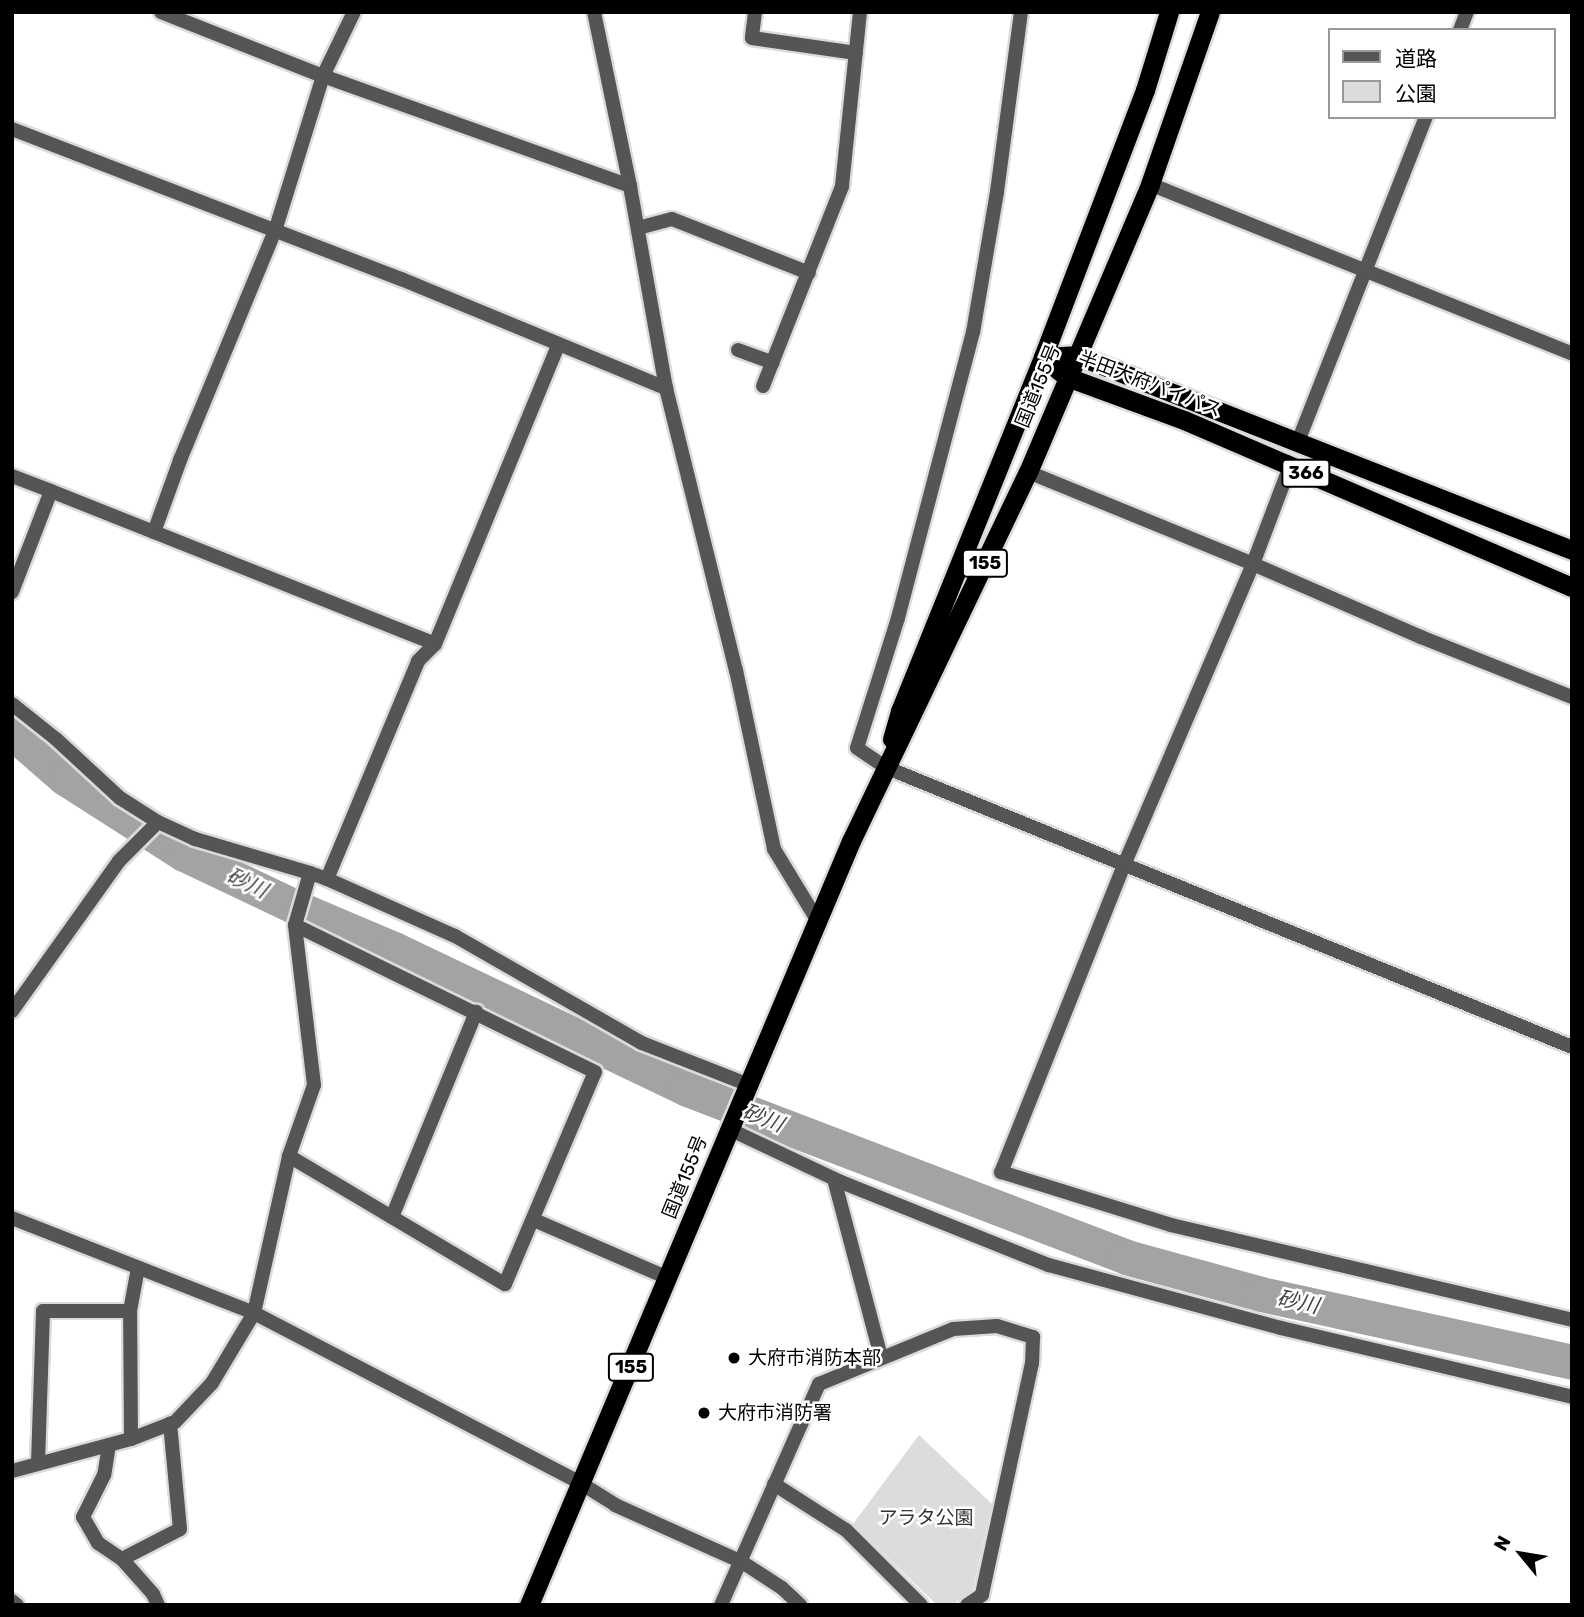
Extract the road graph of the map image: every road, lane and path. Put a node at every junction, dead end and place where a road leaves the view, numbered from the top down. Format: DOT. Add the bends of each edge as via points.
graph roads {
  1 [pos="161,12"];
  2 [pos="354,12"];
  3 [pos="594,12"];
  4 [pos="755,12"];
  5 [pos="860,12"];
  6 [pos="1021,12"];
  7 [pos="1169,12"];
  8 [pos="1210,12"];
  9 [pos="856,53"];
  10 [pos="323,76"];
  11 [pos="1425,119"];
  12 [pos="12,129"];
  13 [pos="1150,184"];
  14 [pos="630,186"];
  15 [pos="638,228"];
  16 [pos="275,231"];
  17 [pos="1363,270"];
  18 [pos="809,273"];
  19 [pos="558,346"];
  20 [pos="738,350"];
  21 [pos="1572,354"];
  22 [pos="1076,355"];
  23 [pos="1043,357"];
  24 [pos="772,363"];
  25 [pos="1067,377"];
  26 [pos="763,386"];
  27 [pos="666,388"];
  28 [pos="1297,444"];
  29 [pos="1290,466"];
  30 [pos="1028,472"];
  31 [pos="12,476"];
  32 [pos="51,491"];
  33 [pos="154,532"];
  34 [pos="1572,550"];
  35 [pos="1253,564"];
  36 [pos="1572,587"];
  37 [pos="12,592"];
  38 [pos="435,644"];
  39 [pos="1572,697"];
  40 [pos="12,704"];
  41 [pos="885,767"];
  42 [pos="157,823"];
  43 [pos="1124,865"];
  44 [pos="310,873"];
  45 [pos="327,879"];
  46 [pos="818,923"];
  47 [pos="295,924"];
  48 [pos="12,1011"];
  49 [pos="477,1012"];
  50 [pos="1572,1047"];
  51 [pos="749,1086"];
  52 [pos="730,1129"];
  53 [pos="289,1156"];
  54 [pos="834,1179"];
  55 [pos="393,1217"];
  56 [pos="12,1218"];
  57 [pos="534,1220"];
  58 [pos="138,1268"];
  59 [pos="668,1278"];
  60 [pos="130,1311"];
  61 [pos="254,1313"];
  62 [pos="1572,1320"];
  63 [pos="881,1357"];
  64 [pos="1572,1397"];
  65 [pos="170,1423"];
  66 [pos="131,1439"];
  67 [pos="109,1445"];
  68 [pos="38,1463"];
  69 [pos="12,1471"];
  70 [pos="582,1484"];
  71 [pos="774,1484"];
  72 [pos="122,1559"];
  73 [pos="742,1562"];
  74 [pos="12,1601"];
  75 [pos="17,1605"];
  76 [pos="158,1605"];
  77 [pos="529,1605"];
  78 [pos="721,1605"];
  79 [pos="800,1605"];
  80 [pos="921,1605"];
  81 [pos="967,1605"];
  1 -- 10 [label="street"];
  2 -- 10 [label="street"];
  3 -- 14 [label="street"];
  4 -- 9 [label="street" via="752,38"];
  5 -- 9 [label="street"];
  6 -- 41 [label="street" via="973,332 901,605 857,748"];
  7 -- 23 [label="highway, 国道155号 / 155" via="1145,90"];
  8 -- 13 [label="highway, 国道155号 / 155"];
  9 -- 18 [label="street" via="842,186"];
  10 -- 14 [label="street"];
  10 -- 16 [label="street"];
  11 -- 17 [label="street"];
  12 -- 16 [label="street"];
  13 -- 17 [label="street"];
  13 -- 22 [label="highway, 国道155号 / 155"];
  14 -- 15 [label="street"];
  15 -- 18 [label="street" via="673,219"];
  15 -- 27 [label="street"];
  16 -- 19 [label="street"];
  16 -- 33 [label="street"];
  17 -- 21 [label="street"];
  17 -- 28 [label="street"];
  18 -- 24 [label="street"];
  19 -- 27 [label="street"];
  19 -- 38 [label="street"];
  20 -- 24 [label="street"];
  22 -- 23 [label="highway, 半田大府パイパス / 366"];
  22 -- 25 [label="highway, 国道155号 / 155"];
  22 -- 28 [label="highway, 半田大府パイパス / 366"];
  23 -- 25 [label="highway, 半田大府パイパス / 366"];
  23 -- 41 [label="highway, 国道155号 / 155" via="900,711"];
  24 -- 26 [label="street"];
  25 -- 29 [label="highway, 半田大府パイパス / 366"];
  25 -- 30 [label="highway, 国道155号 / 155"];
  27 -- 46 [label="street" via="736,670 774,849"];
  28 -- 34 [label="highway, 半田大府パイパス / 366"];
  29 -- 35 [label="street"];
  29 -- 36 [label="highway, 半田大府パイパス / 366"];
  30 -- 35 [label="street"];
  30 -- 41 [label="highway, 国道155号 / 155"];
  31 -- 32 [label="street"];
  32 -- 33 [label="street"];
  32 -- 37 [label="street"];
  33 -- 38 [label="street"];
  35 -- 39 [label="street"];
  35 -- 43 [label="street"];
  38 -- 45 [label="street" via="418,661"];
  40 -- 42 [label="street" via="120,798"];
  41 -- 43 [label="street"];
  41 -- 46 [label="highway, 国道155号 / 155"];
  42 -- 44 [label="street"];
  42 -- 48 [label="street" via="119,861"];
  43 -- 50 [label="street"];
  43 -- 62 [label="street" via="1001,1172 1171,1225"];
  44 -- 45 [label="street"];
  44 -- 47 [label="street"];
  45 -- 51 [label="street" via="455,936 642,1043"];
  46 -- 51 [label="highway, 国道155号 / 155"];
  47 -- 49 [label="street"];
  47 -- 53 [label="street" via="314,1085"];
  49 -- 55 [label="street"];
  49 -- 57 [label="street" via="595,1072"];
  51 -- 52 [label="highway, 国道155号 / 155"];
  52 -- 54 [label="street"];
  52 -- 59 [label="highway, 国道155号 / 155"];
  53 -- 55 [label="street"];
  53 -- 61 [label="street"];
  54 -- 63 [label="street"];
  54 -- 64 [label="street" via="1049,1265 1281,1328"];
  55 -- 57 [label="street" via="505,1284"];
  56 -- 58 [label="street"];
  57 -- 59 [label="street"];
  58 -- 60 [label="street"];
  58 -- 61 [label="street"];
  59 -- 70 [label="highway, 国道155号 / 155"];
  60 -- 66 [label="street"];
  60 -- 68 [label="street" via="43,1311"];
  61 -- 65 [label="street" via="212,1383"];
  61 -- 70 [label="street"];
  63 -- 71 [label="street" via="819,1384"];
  63 -- 81 [label="street" via="953,1329 997,1326 1033,1337 1032,1363 982,1595"];
  65 -- 66 [label="street"];
  65 -- 72 [label="street" via="180,1529"];
  66 -- 67 [label="street"];
  67 -- 68 [label="street"];
  67 -- 72 [label="street" via="104,1475 83,1517 98,1543"];
  68 -- 69 [label="street"];
  70 -- 73 [label="street" via="615,1505"];
  70 -- 77 [label="highway, 国道155号 / 155"];
  71 -- 73 [label="street"];
  71 -- 80 [label="street" via="846,1530"];
  72 -- 76 [label="street"];
  73 -- 78 [label="street"];
  73 -- 79 [label="street"];
  74 -- 75 [label="street"];
}
